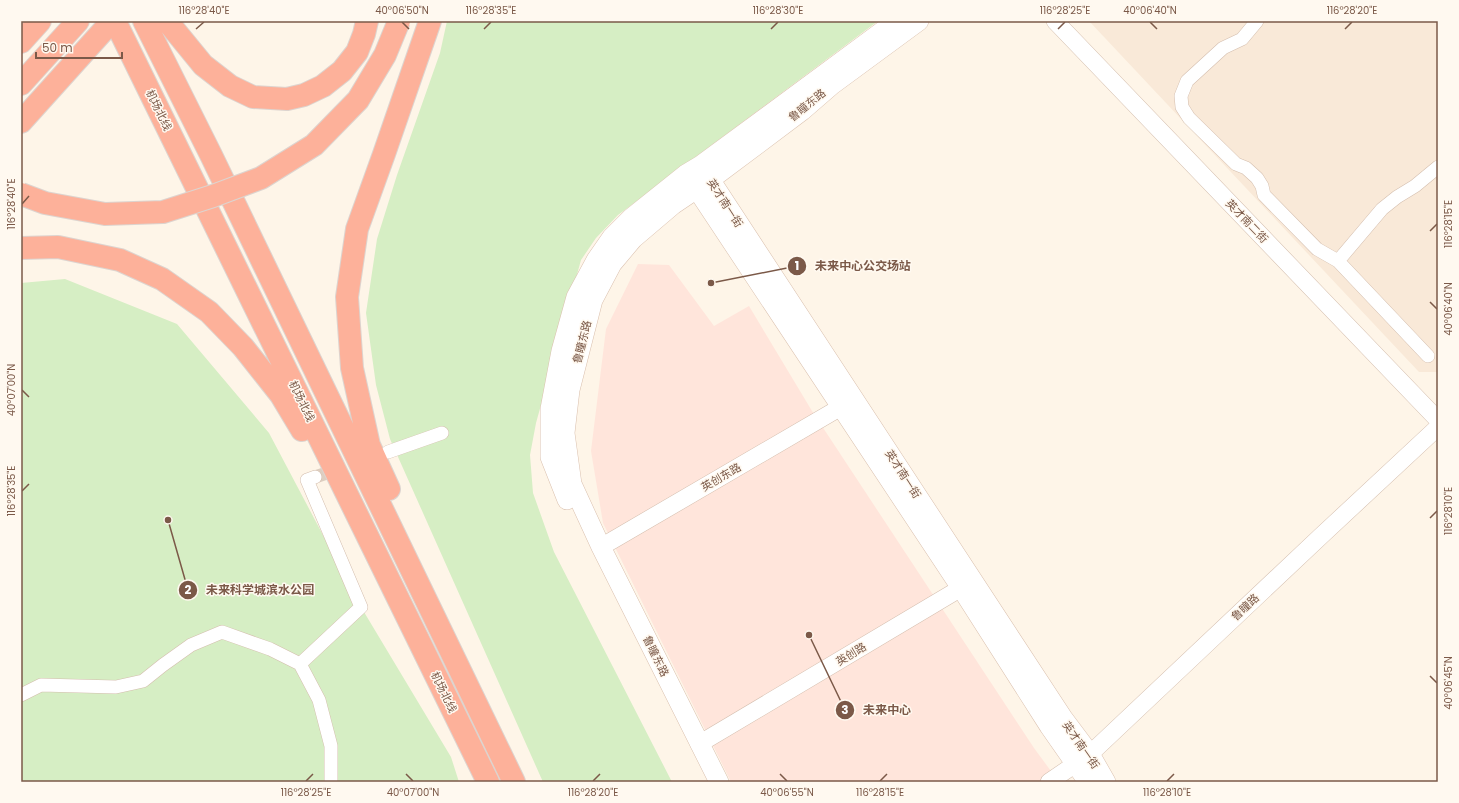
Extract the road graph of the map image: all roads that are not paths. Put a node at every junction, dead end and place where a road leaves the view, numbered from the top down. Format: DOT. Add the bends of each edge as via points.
graph roads {
  1 [pos="40,21"];
  2 [pos="78,21"];
  3 [pos="114,21"];
  4 [pos="144,21"];
  5 [pos="161,21"];
  6 [pos="167,21"];
  7 [pos="367,21"];
  8 [pos="399,21"];
  9 [pos="430,21"];
  10 [pos="896,21"];
  11 [pos="919,21"];
  12 [pos="1055,21"];
  13 [pos="1257,21"];
  14 [pos="21,42"];
  15 [pos="21,84"];
  16 [pos="21,122"];
  17 [pos="217,151"];
  18 [pos="1438,167"];
  19 [pos="698,177"];
  20 [pos="21,194"];
  21 [pos="21,248"];
  22 [pos="1338,261"];
  23 [pos="1428,356"];
  24 [pos="841,407"];
  25 [pos="1438,420"];
  26 [pos="1438,427"];
  27 [pos="442,433"];
  28 [pos="378,448"];
  29 [pos="314,477"];
  30 [pos="372,545"];
  31 [pos="602,547"];
  32 [pos="961,588"];
  33 [pos="300,664"];
  34 [pos="21,696"];
  35 [pos="485,721"];
  36 [pos="699,744"];
  37 [pos="1083,759"];
  38 [pos="331,782"];
  39 [pos="488,782"];
  40 [pos="514,782"];
  41 [pos="706,782"];
  42 [pos="719,782"];
  43 [pos="1049,782"];
  44 [pos="1088,782"];
  45 [pos="1106,782"];
  1 -- 14 [label="highway"];
  2 -- 15 [label="highway"];
  3 -- 16 [label="highway"];
  3 -- 30 [label="highway, 机场北线"];
  4 -- 17 [label="highway"];
  5 -- 17 [label="highway"];
  6 -- 7 [label="highway" via="203,65 230,86 253,97 287,99 304,95 323,86 342,71 357,52"];
  8 -- 20 [label="highway, bridge" via="385,55 358,100 314,145 261,178 163,212 106,214 45,203"];
  9 -- 28 [label="highway" via="357,229 347,297 352,368"];
  10 -- 19 [label="main road, 鲁瞳东路"];
  11 -- 19 [label="main road, 鲁瞳东路" via="832,85 802,111"];
  12 -- 25 [label="street, 英才南二街"];
  13 -- 22 [label="street" via="1242,39 1223,48 1187,81 1182,96 1182,107 1189,118 1236,164 1246,168 1257,178 1264,195 1317,249"];
  17 -- 28 [label="highway"];
  17 -- 35 [label="highway"];
  18 -- 22 [label="street" via="1382,209"];
  19 -- 24 [label="main road, 英才南一街"];
  19 -- 31 [label="main road, 鲁瞳东路" via="673,205 633,239 612,264 593,300 570,390 565,433 572,484"];
  19 -- 37 [label="main road, 英才南一街" via="1063,718"];
  19 -- 41 [label="main road, 鲁瞳东路" via="632,218 612,237 576,297 561,351 550,408 550,457 569,505"];
  21 -- 30 [label="highway" via="58,247 120,260 162,279 209,312 243,347 281,395"];
  22 -- 23 [label="street"];
  24 -- 31 [label="street, 英创东路"];
  24 -- 32 [label="main road, 英才南一街"];
  26 -- 37 [label="street, 鲁瞳路"];
  27 -- 28 [label="street"];
  28 -- 35 [label="highway" via="417,553"];
  29 -- 33 [label="street" via="307,480 361,607"];
  30 -- 39 [label="highway, 机场北线"];
  31 -- 36 [label="main road, 鲁瞳东路"];
  32 -- 36 [label="street, 英创路"];
  32 -- 37 [label="main road, 英才南一街" via="1049,726"];
  33 -- 34 [label="street" via="270,649 222,632 191,645 143,681 116,687 41,685"];
  33 -- 38 [label="street" via="319,700 331,746"];
  35 -- 40 [label="highway"];
  36 -- 42 [label="main road, 鲁瞳东路"];
  37 -- 43 [label="street, 鲁瞳路"];
  37 -- 44 [label="main road, 英才南一街"];
  37 -- 45 [label="main road, 英才南一街"];
}
